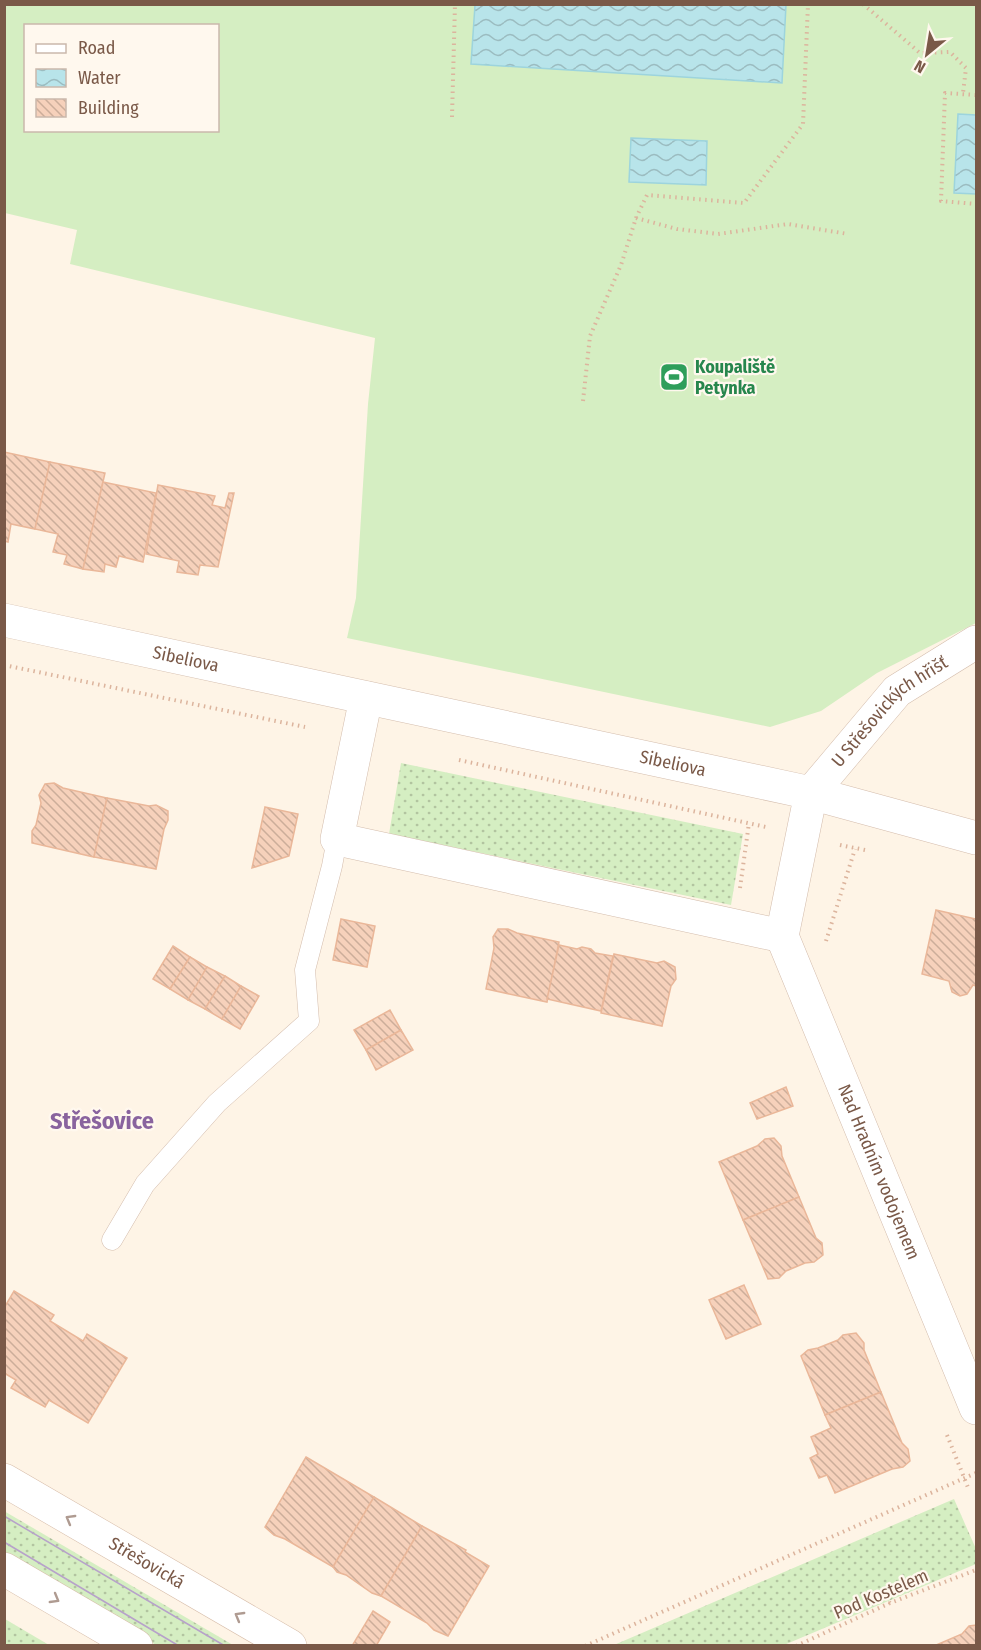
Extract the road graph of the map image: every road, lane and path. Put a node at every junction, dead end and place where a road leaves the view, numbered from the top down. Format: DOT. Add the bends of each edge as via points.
graph roads {
  1 [pos="455,4"];
  2 [pos="808,4"];
  3 [pos="864,5"];
  4 [pos="963,93"];
  5 [pos="976,95"];
  6 [pos="452,117"];
  7 [pos="976,204"];
  8 [pos="636,218"];
  9 [pos="848,234"];
  10 [pos="583,401"];
  11 [pos="4,620"];
  12 [pos="976,642"];
  13 [pos="4,665"];
  14 [pos="366,698"];
  15 [pos="359,738"];
  16 [pos="450,758"];
  17 [pos="811,793"];
  18 [pos="804,836"];
  19 [pos="976,838"];
  20 [pos="337,839"];
  21 [pos="867,851"];
  22 [pos="782,936"];
  23 [pos="112,1240"];
  24 [pos="976,1408"];
  25 [pos="976,1473"];
  26 [pos="4,1480"];
  27 [pos="4,1569"];
  28 [pos="976,1570"];
  29 [pos="885,1598"];
  30 [pos="890,1603"];
  31 [pos="136,1646"];
  32 [pos="290,1646"];
  33 [pos="585,1646"];
  34 [pos="796,1646"];
  1 -- 6 [label="path"];
  2 -- 8 [label="path" via="803,124 744,203 647,195"];
  3 -- 4 [label="path" via="920,53 950,52 966,68"];
  4 -- 5 [label="path"];
  4 -- 7 [label="path" via="945,93 941,201"];
  8 -- 9 [label="path" via="718,234 788,224"];
  8 -- 10 [label="path" via="621,265 590,336"];
  11 -- 14 [label="street, Sibeliova"];
  12 -- 17 [label="street, U Střešovických hřišť" via="897,691"];
  13 -- 15 [label="path"];
  14 -- 15 [label="street"];
  14 -- 17 [label="street, Sibeliova"];
  15 -- 20 [label="street"];
  16 -- 18 [label="path"];
  17 -- 18 [label="street"];
  17 -- 19 [label="street, Sibeliova"];
  18 -- 21 [label="path"];
  18 -- 22 [label="street"];
  20 -- 22 [label="street"];
  20 -- 23 [label="lane" via="305,970 309,1021 217,1103 146,1184"];
  22 -- 24 [label="street, Nad Hradním vodojemem"];
  25 -- 33 [label="path"];
  32 -- 26 [label="street, Střešovická, one-way"];
  27 -- 31 [label="street, one-way"];
  28 -- 30 [label="path, Pod Kostelem"];
  29 -- 30 [label="path"];
  30 -- 34 [label="path, Pod Kostelem"];
}
